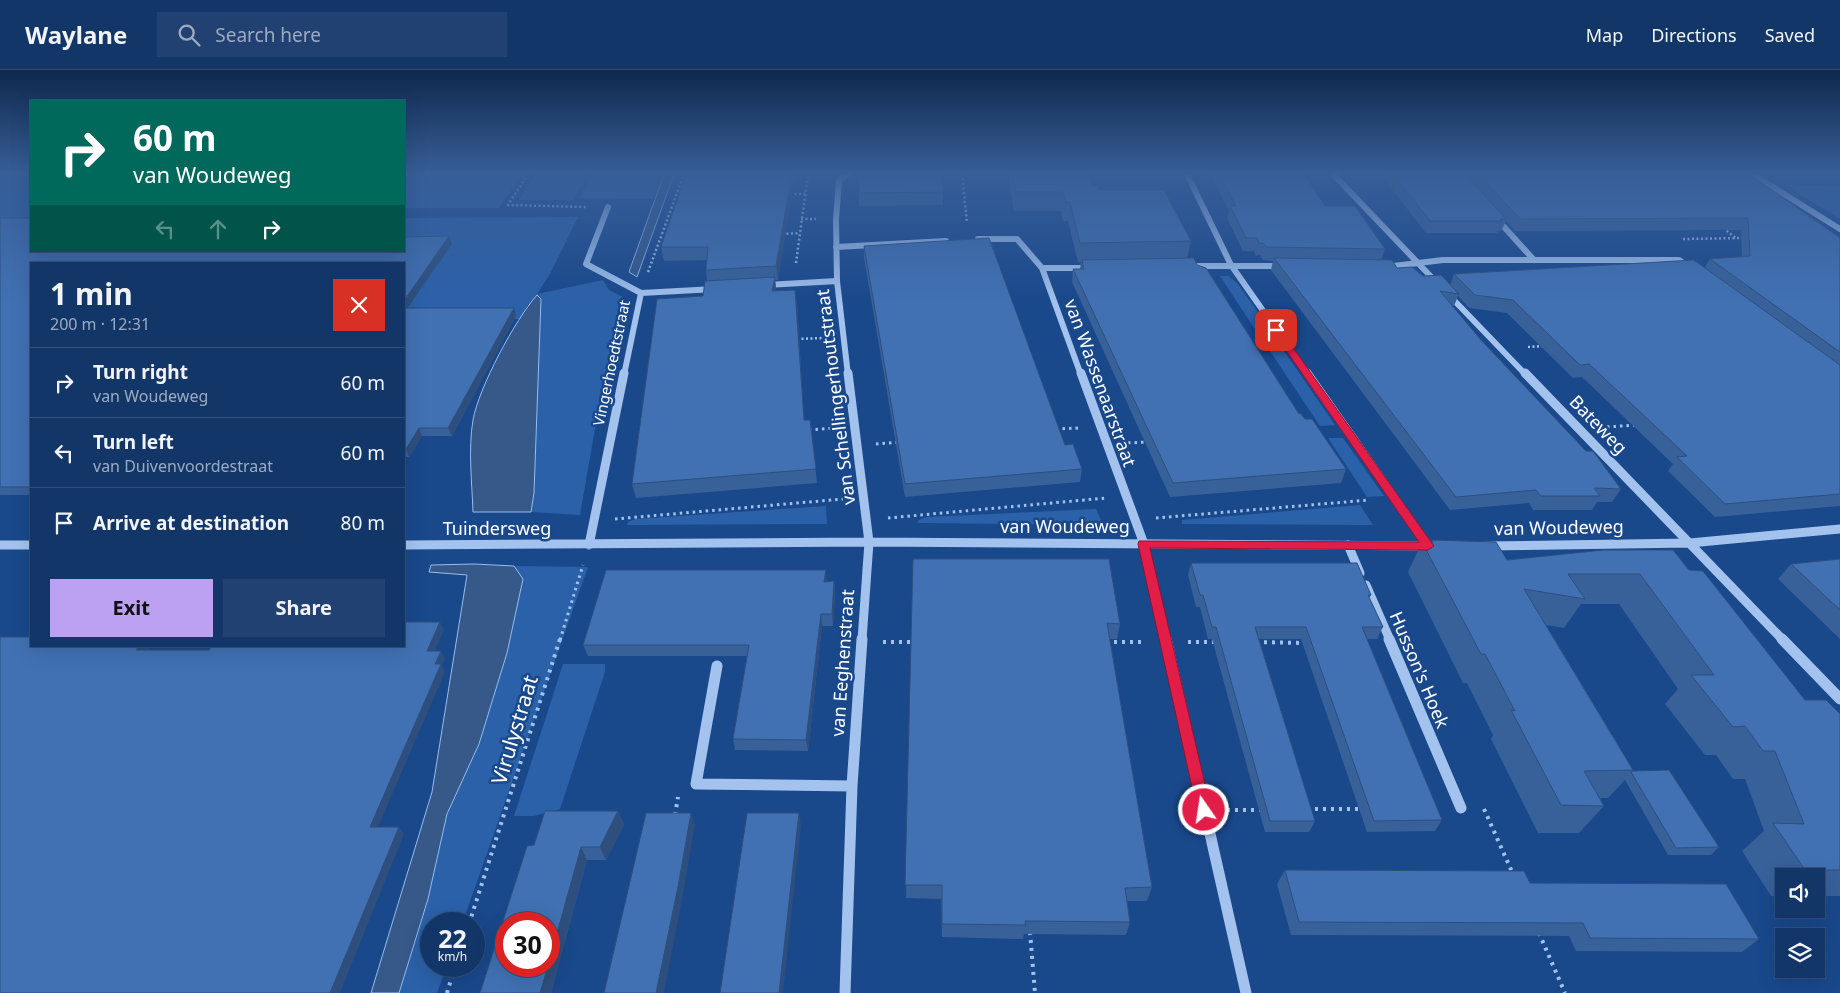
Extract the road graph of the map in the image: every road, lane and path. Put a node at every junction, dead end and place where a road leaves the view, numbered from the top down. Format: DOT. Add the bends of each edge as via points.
graph roads {
  1 [pos="604,217"];
  2 [pos="668,217"];
  3 [pos="802,217"];
  4 [pos="837,217"];
  5 [pos="967,217"];
  6 [pos="1208,217"];
  7 [pos="1374,217"];
  8 [pos="1496,217"];
  9 [pos="1821,217"];
  10 [pos="1723,228"];
  11 [pos="1840,229"];
  12 [pos="780,234"];
  13 [pos="800,234"];
  14 [pos="1736,238"];
  15 [pos="967,239"];
  16 [pos="976,239"];
  17 [pos="1682,239"];
  18 [pos="1751,239"];
  19 [pos="950,240"];
  20 [pos="836,247"];
  21 [pos="1534,260"];
  22 [pos="1418,263"];
  23 [pos="1231,265"];
  24 [pos="1185,266"];
  25 [pos="1291,266"];
  26 [pos="1380,267"];
  27 [pos="1042,268"];
  28 [pos="1100,268"];
  29 [pos="1694,270"];
  30 [pos="837,281"];
  31 [pos="793,284"];
  32 [pos="755,286"];
  33 [pos="726,288"];
  34 [pos="641,293"];
  35 [pos="844,336"];
  36 [pos="795,340"];
  37 [pos="1551,346"];
  38 [pos="1502,349"];
  39 [pos="1637,425"];
  40 [pos="1100,426"];
  41 [pos="855,427"];
  42 [pos="1579,429"];
  43 [pos="808,430"];
  44 [pos="1052,430"];
  45 [pos="1156,441"];
  46 [pos="906,442"];
  47 [pos="1107,445"];
  48 [pos="857,446"];
  49 [pos="1126,497"];
  50 [pos="863,498"];
  51 [pos="1394,498"];
  52 [pos="594,520"];
  53 [pos="866,520"];
  54 [pos="1135,520"];
  55 [pos="1840,529"];
  56 [pos="869,542"];
  57 [pos="1690,543"];
  58 [pos="1144,544"];
  59 [pos="0,545"];
  60 [pos="30,545"];
  61 [pos="405,545"];
  62 [pos="589,545"];
  63 [pos="1348,545"];
  64 [pos="1477,546"];
  65 [pos="862,642"];
  66 [pos="920,642"];
  67 [pos="1097,642"];
  68 [pos="1166,642"];
  69 [pos="1224,642"];
  70 [pos="1254,642"];
  71 [pos="1312,643"];
  72 [pos="717,666"];
  73 [pos="1840,699"];
  74 [pos="852,786"];
  75 [pos="679,792"];
  76 [pos="1460,808"];
  77 [pos="1304,809"];
  78 [pos="1373,809"];
  79 [pos="1204,810"];
  80 [pos="1264,810"];
  81 [pos="674,818"];
  82 [pos="1515,878"];
  83 [pos="473,912"];
  84 [pos="1029,925"];
  85 [pos="1538,931"];
  86 [pos="451,977"];
  87 [pos="446,993"];
  88 [pos="845,993"];
  89 [pos="1035,993"];
  90 [pos="1246,993"];
  91 [pos="1565,993"];
  1 -- 34 [label="street, Vingerhoedtstraat" via="586,264"];
  2 -- 34 [label="path"];
  3 -- 13 [label="path"];
  4 -- 20 [label="street, van Schellingerhoutstraat"];
  5 -- 16 [label="path" via="968,230"];
  6 -- 23 [label="street"];
  7 -- 22 [label="street, Bateweg"];
  8 -- 21 [label="street"];
  9 -- 11 [label="street"];
  10 -- 14 [label="path"];
  12 -- 13 [label="path"];
  13 -- 31 [label="path"];
  14 -- 17 [label="path"];
  14 -- 18 [label="path"];
  15 -- 16 [label="street"];
  16 -- 27 [label="street, van Wassenaarstraat" via="1017,240"];
  19 -- 20 [label="street"];
  20 -- 30 [label="street, van Schellingerhoutstraat"];
  21 -- 22 [label="street"];
  21 -- 29 [label="street" via="1679,260"];
  22 -- 26 [label="street"];
  22 -- 38 [label="street, Bateweg"];
  23 -- 24 [label="street"];
  23 -- 25 [label="street"];
  23 -- 51 [label="street"];
  27 -- 28 [label="street"];
  27 -- 40 [label="street, van Wassenaarstraat"];
  30 -- 31 [label="street"];
  30 -- 35 [label="street, van Schellingerhoutstraat"];
  31 -- 32 [label="street"];
  33 -- 34 [label="street"];
  34 -- 52 [label="street, Vingerhoedtstraat"];
  35 -- 36 [label="path"];
  35 -- 41 [label="street, van Schellingerhoutstraat"];
  37 -- 38 [label="path"];
  38 -- 42 [label="street, Bateweg"];
  39 -- 42 [label="path"];
  40 -- 44 [label="path"];
  40 -- 47 [label="street, van Wassenaarstraat"];
  41 -- 43 [label="path"];
  41 -- 48 [label="street, van Schellingerhoutstraat"];
  42 -- 57 [label="street, Bateweg"];
  45 -- 47 [label="path"];
  46 -- 48 [label="path"];
  47 -- 49 [label="street, van Wassenaarstraat"];
  48 -- 50 [label="street, van Schellingerhoutstraat"];
  49 -- 53 [label="path"];
  49 -- 54 [label="street, van Wassenaarstraat"];
  50 -- 52 [label="path"];
  50 -- 53 [label="street, van Schellingerhoutstraat"];
  51 -- 54 [label="path"];
  51 -- 63 [label="street, van Woudeweg" via="1433,546"];
  52 -- 62 [label="street, Vingerhoedtstraat"];
  53 -- 56 [label="street, van Schellingerhoutstraat"];
  54 -- 58 [label="street, van Wassenaarstraat"];
  55 -- 57 [label="street, van Woudeweg"];
  56 -- 58 [label="street, van Woudeweg"];
  56 -- 62 [label="street, van Woudeweg"];
  56 -- 65 [label="street, van Eeghenstraat"];
  57 -- 64 [label="street, van Woudeweg"];
  57 -- 73 [label="street, Bateweg"];
  58 -- 63 [label="street, van Woudeweg"];
  58 -- 68 [label="street, van Wassenaarstraat"];
  59 -- 60 [label="street"];
  61 -- 62 [label="street, Tuindersweg"];
  62 -- 83 [label="path, Virulystraat"];
  63 -- 76 [label="street, Husson's Hoek"];
  65 -- 66 [label="path"];
  65 -- 74 [label="street, van Eeghenstraat"];
  67 -- 68 [label="path"];
  68 -- 69 [label="path"];
  68 -- 79 [label="street, van Wassenaarstraat"];
  70 -- 71 [label="path"];
  72 -- 74 [label="street" via="696,784"];
  74 -- 88 [label="street, van Eeghenstraat"];
  75 -- 81 [label="path"];
  76 -- 82 [label="path" via="1483,808"];
  77 -- 78 [label="path"];
  79 -- 80 [label="path"];
  79 -- 90 [label="street, van Wassenaarstraat"];
  84 -- 89 [label="path"];
  85 -- 91 [label="path"];
  86 -- 87 [label="path"];
}
